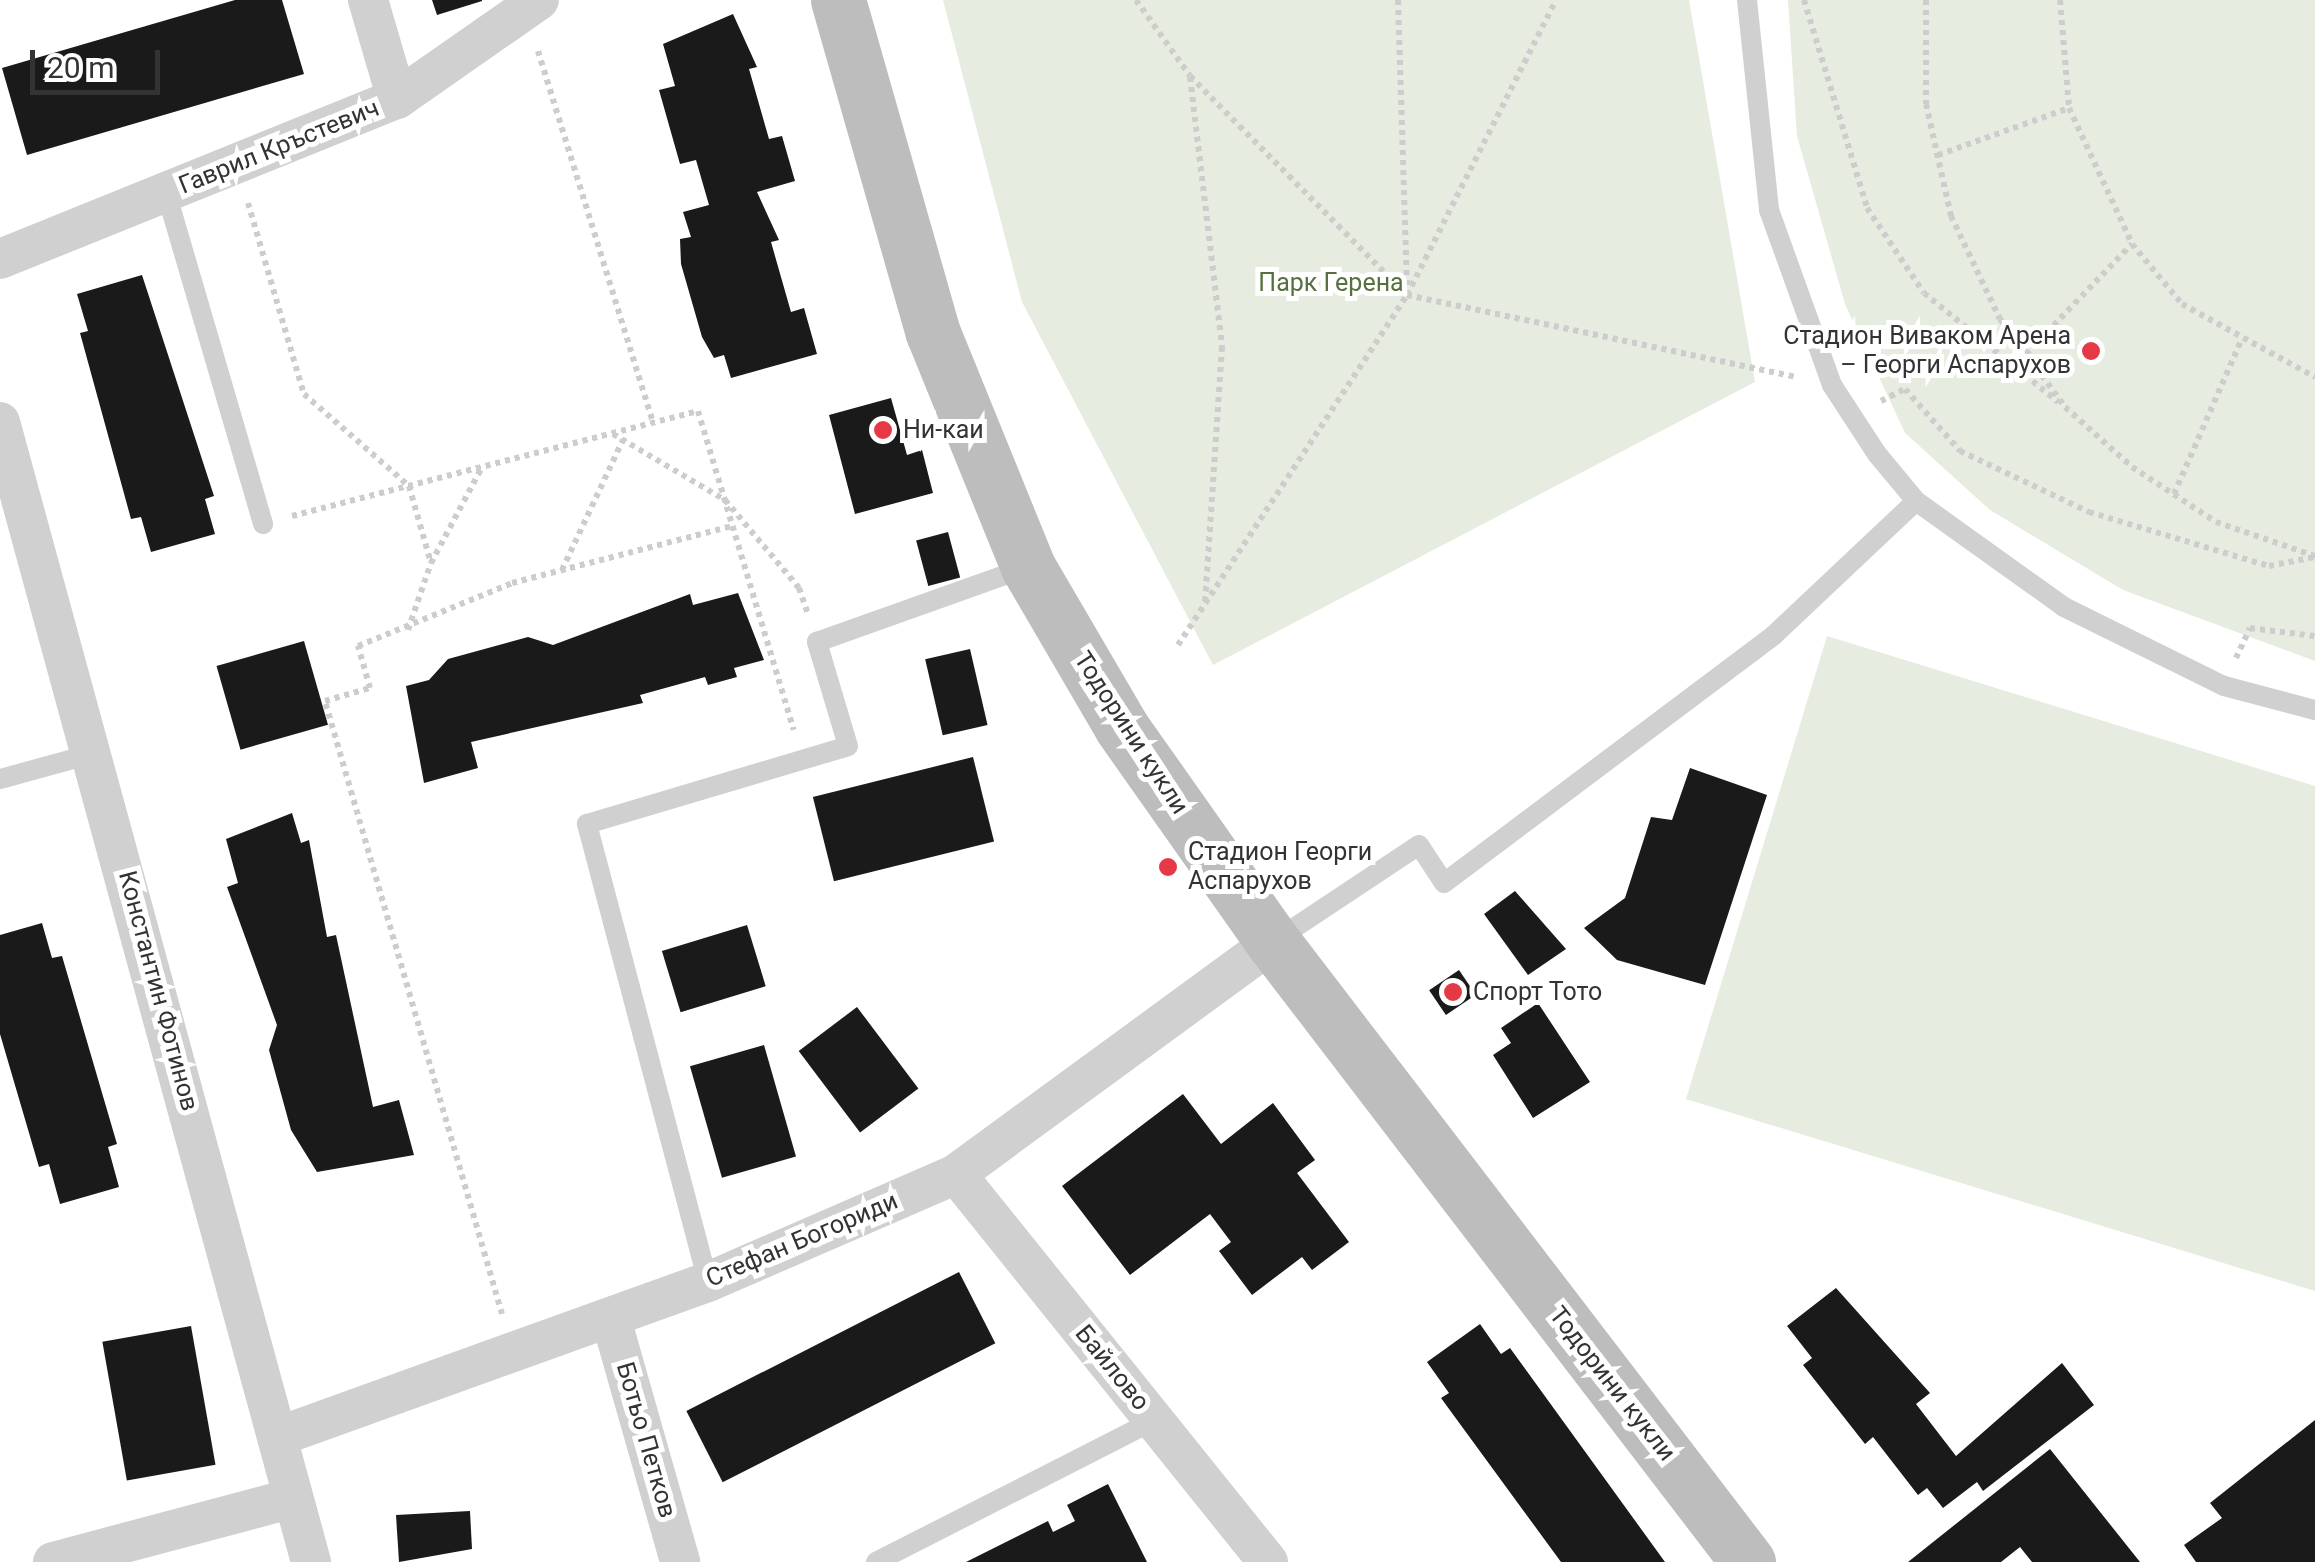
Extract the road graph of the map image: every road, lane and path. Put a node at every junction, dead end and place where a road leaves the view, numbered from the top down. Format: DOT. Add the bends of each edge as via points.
graph roads {
  1 [pos="368,0"];
  2 [pos="838,0"];
  3 [pos="1136,0"];
  4 [pos="1398,0"];
  5 [pos="1556,0"];
  6 [pos="1747,0"];
  7 [pos="1804,0"];
  8 [pos="1926,0"];
  9 [pos="2060,0"];
  10 [pos="532,4"];
  11 [pos="1190,76"];
  12 [pos="397,99"];
  13 [pos="2069,108"];
  14 [pos="1938,155"];
  15 [pos="238,169"];
  16 [pos="166,192"];
  17 [pos="2132,244"];
  18 [pos="0,259"];
  19 [pos="1406,295"];
  20 [pos="2241,342"];
  21 [pos="2026,354"];
  22 [pos="2315,377"];
  23 [pos="1832,385"];
  24 [pos="2065,407"];
  25 [pos="1851,417"];
  26 [pos="0,422"];
  27 [pos="653,422"];
  28 [pos="612,433"];
  29 [pos="623,440"];
  30 [pos="482,467"];
  31 [pos="409,486"];
  32 [pos="2174,494"];
  33 [pos="725,500"];
  34 [pos="1916,501"];
  35 [pos="263,524"];
  36 [pos="732,526"];
  37 [pos="2315,556"];
  38 [pos="431,563"];
  39 [pos="1028,567"];
  40 [pos="562,570"];
  41 [pos="1204,603"];
  42 [pos="408,632"];
  43 [pos="2315,636"];
  44 [pos="817,642"];
  45 [pos="1178,645"];
  46 [pos="2224,686"];
  47 [pos="2315,710"];
  48 [pos="95,753"];
  49 [pos="802,760"];
  50 [pos="0,779"];
  51 [pos="1274,942"];
  52 [pos="956,1174"];
  53 [pos="708,1282"];
  54 [pos="611,1318"];
  55 [pos="513,1354"];
  56 [pos="1154,1420"];
  57 [pos="278,1437"];
  58 [pos="292,1498"];
  59 [pos="53,1562"];
  60 [pos="311,1562"];
  61 [pos="680,1562"];
  62 [pos="876,1562"];
  63 [pos="1268,1562"];
  64 [pos="1748,1562"];
  1 -- 12 [label="street"];
  2 -- 39 [label="street, Тодорини кукли" via="934,333"];
  3 -- 11 [label="path"];
  4 -- 19 [label="path"];
  5 -- 19 [label="path"];
  6 -- 23 [label="lane" via="1768,210"];
  7 -- 24 [label="path" via="1866,208 1924,293"];
  8 -- 14 [label="path" via="1926,104"];
  9 -- 13 [label="path"];
  10 -- 12 [label="street, Гаврил Кръстевич"];
  10 -- 27 [label="path"];
  11 -- 19 [label="path"];
  11 -- 41 [label="path" via="1222,347"];
  12 -- 15 [label="street, Гаврил Кръстевич"];
  13 -- 14 [label="path"];
  13 -- 17 [label="path"];
  14 -- 21 [label="path" via="1951,216"];
  15 -- 16 [label="street, Гаврил Кръстевич"];
  15 -- 31 [label="path" via="304,394"];
  16 -- 18 [label="street, Гаврил Кръстевич"];
  16 -- 35 [label="lane"];
  17 -- 20 [label="path" via="2182,304"];
  17 -- 21 [label="path"];
  19 -- 23 [label="path"];
  19 -- 41 [label="path"];
  20 -- 22 [label="path"];
  20 -- 32 [label="path"];
  21 -- 24 [label="path"];
  23 -- 25 [label="lane"];
  24 -- 32 [label="path"];
  25 -- 34 [label="lane"];
  25 -- 37 [label="path" via="1904,390 1934,429 2012,482 2269,566"];
  26 -- 48 [label="street, Константин Фотинов"];
  27 -- 28 [label="path"];
  27 -- 33 [label="path" via="698,411"];
  28 -- 29 [label="path"];
  28 -- 30 [label="path"];
  29 -- 33 [label="path"];
  29 -- 40 [label="path"];
  30 -- 31 [label="path"];
  30 -- 38 [label="path"];
  31 -- 35 [label="path"];
  31 -- 38 [label="path"];
  32 -- 37 [label="path" via="2216,522"];
  33 -- 36 [label="path"];
  33 -- 44 [label="path" via="800,588"];
  34 -- 46 [label="lane" via="2064,607"];
  34 -- 51 [label="lane" via="1774,636 1444,883 1418,845"];
  36 -- 40 [label="path"];
  36 -- 49 [label="path"];
  38 -- 42 [label="path"];
  39 -- 44 [label="lane"];
  39 -- 51 [label="street, Тодорини кукли" via="1122,728"];
  40 -- 42 [label="path"];
  41 -- 45 [label="path"];
  42 -- 55 [label="path" via="358,646 370,688 324,701"];
  43 -- 46 [label="path" via="2250,628"];
  44 -- 49 [label="lane" via="848,746"];
  46 -- 47 [label="lane"];
  48 -- 50 [label="lane"];
  48 -- 57 [label="street, Константин Фотинов"];
  49 -- 53 [label="lane" via="587,824"];
  51 -- 52 [label="street, Стефан Богориди"];
  51 -- 64 [label="street, Тодорини кукли"];
  52 -- 53 [label="street, Стефан Богориди"];
  52 -- 56 [label="street, Байлово"];
  53 -- 54 [label="street, Стефан Богориди"];
  54 -- 55 [label="street, Стефан Богориди"];
  54 -- 61 [label="street, Ботьо Петков"];
  55 -- 57 [label="street, Стефан Богориди"];
  56 -- 62 [label="lane"];
  56 -- 63 [label="street, Байлово"];
  57 -- 58 [label="street, Константин Фотинов"];
  58 -- 59 [label="street"];
  58 -- 60 [label="street, Константин Фотинов"];
}
